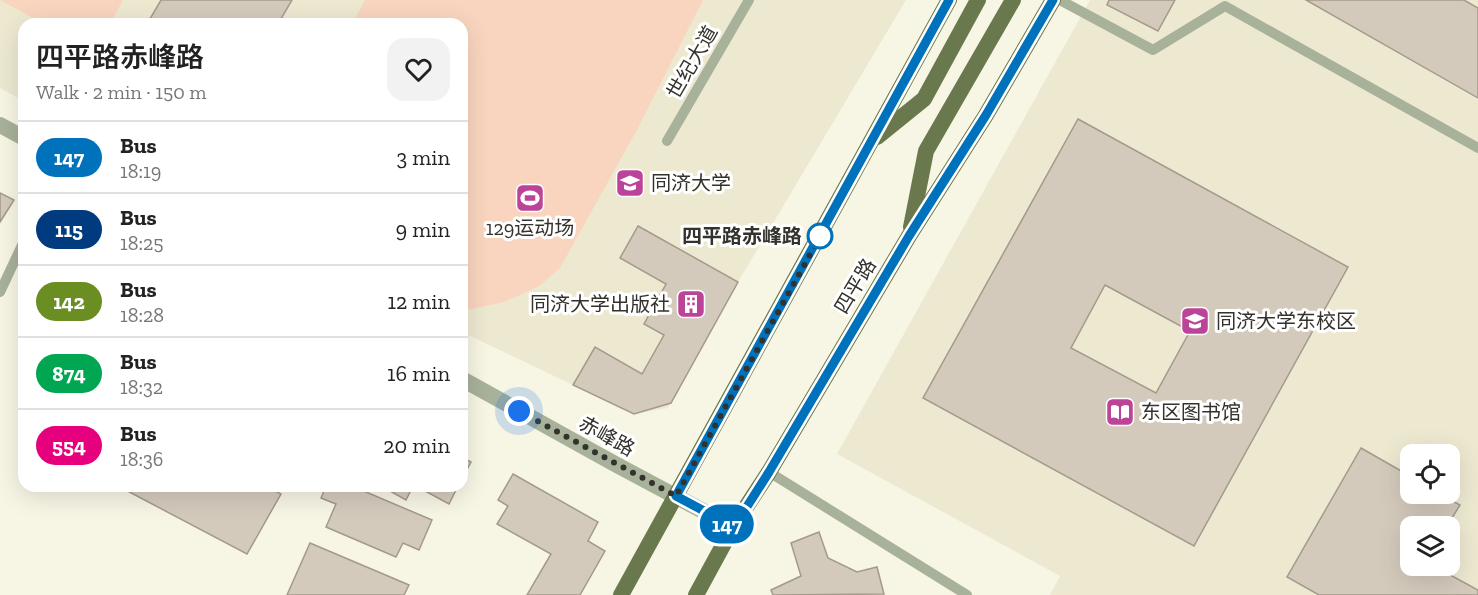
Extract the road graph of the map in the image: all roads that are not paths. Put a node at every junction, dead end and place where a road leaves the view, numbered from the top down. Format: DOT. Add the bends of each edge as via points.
graph roads {
  1 [pos="749,0"];
  2 [pos="949,0"];
  3 [pos="978,0"];
  4 [pos="1013,0"];
  5 [pos="1053,0"];
  6 [pos="1060,0"];
  7 [pos="1226,3"];
  8 [pos="0,125"];
  9 [pos="18,135"];
  10 [pos="667,141"];
  11 [pos="871,143"];
  12 [pos="1478,148"];
  13 [pos="909,236"];
  14 [pos="18,254"];
  15 [pos="0,292"];
  16 [pos="468,382"];
  17 [pos="769,472"];
  18 [pos="676,496"];
  19 [pos="734,527"];
  20 [pos="621,595"];
  21 [pos="696,595"];
  22 [pos="967,595"];
  1 -- 10 [label="lane, 世纪大道"];
  2 -- 11 [label="main road"];
  3 -- 11 [label="main road" via="924,99"];
  4 -- 13 [label="main road" via="926,151"];
  5 -- 13 [label="main road, 四平路"];
  6 -- 7 [label="lane" via="1152,50"];
  7 -- 12 [label="lane"];
  8 -- 9 [label="street"];
  11 -- 18 [label="main road"];
  13 -- 17 [label="main road, 四平路"];
  14 -- 15 [label="lane"];
  16 -- 18 [label="street, 赤峰路"];
  17 -- 19 [label="main road, 四平路"];
  17 -- 22 [label="lane"];
  18 -- 19 [label="street, 赤峰路"];
  18 -- 20 [label="main road"];
  19 -- 21 [label="main road, 四平路"];
}
